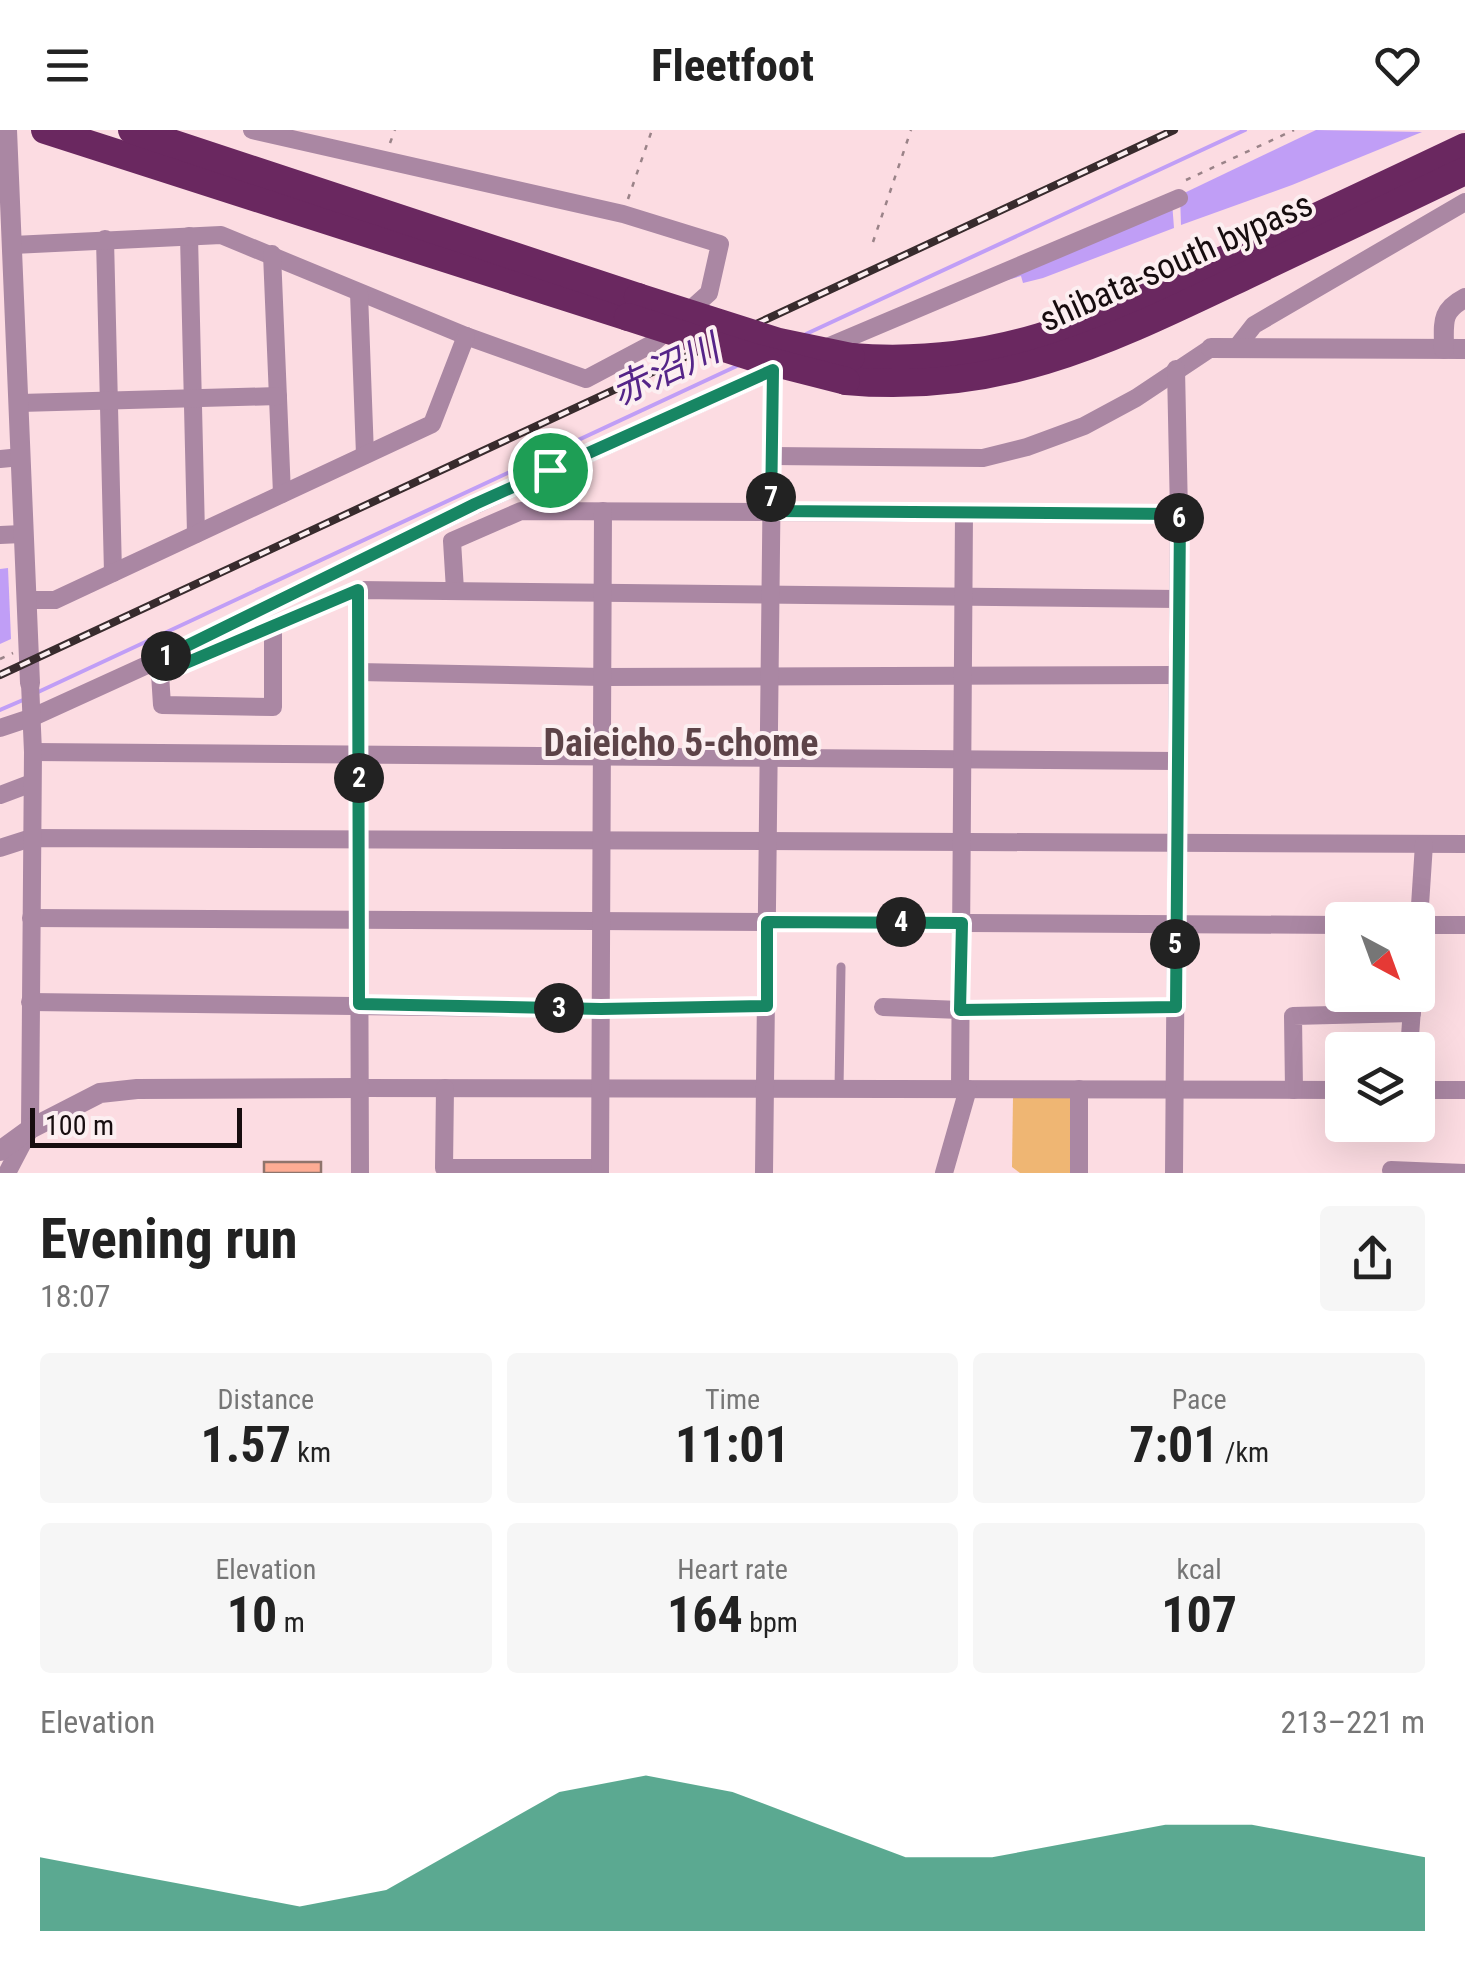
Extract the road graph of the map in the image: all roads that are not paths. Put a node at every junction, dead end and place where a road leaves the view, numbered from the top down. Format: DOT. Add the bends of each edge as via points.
graph roads {
  1 [pos="7,130"];
  2 [pos="45,130"];
  3 [pos="132,130"];
  4 [pos="252,130"];
  5 [pos="1465,147"];
  6 [pos="1465,171"];
  7 [pos="1182,189"];
  8 [pos="1465,202"];
  9 [pos="189,236"];
  10 [pos="106,239"];
  11 [pos="13,245"];
  12 [pos="272,254"];
  13 [pos="359,293"];
  14 [pos="1465,298"];
  15 [pos="633,307"];
  16 [pos="466,336"];
  17 [pos="1210,348"];
  18 [pos="1236,348"];
  19 [pos="1454,349"];
  20 [pos="848,369"];
  21 [pos="1176,369"];
  22 [pos="773,370"];
  23 [pos="278,396"];
  24 [pos="193,399"];
  25 [pos="109,401"];
  26 [pos="20,404"];
  27 [pos="364,455"];
  28 [pos="772,456"];
  29 [pos="10,458"];
  30 [pos="282,494"];
  31 [pos="603,511"];
  32 [pos="771,511"];
  33 [pos="964,512"];
  34 [pos="1180,514"];
  35 [pos="22,534"];
  36 [pos="196,534"];
  37 [pos="0,535"];
  38 [pos="113,572"];
  39 [pos="358,590"];
  40 [pos="455,590"];
  41 [pos="603,592"];
  42 [pos="770,593"];
  43 [pos="965,596"];
  44 [pos="1178,599"];
  45 [pos="28,600"];
  46 [pos="273,626"];
  47 [pos="159,667"];
  48 [pos="358,672"];
  49 [pos="1177,675"];
  50 [pos="769,676"];
  51 [pos="964,676"];
  52 [pos="602,677"];
  53 [pos="30,683"];
  54 [pos="33,718"];
  55 [pos="0,728"];
  56 [pos="33,752"];
  57 [pos="358,753"];
  58 [pos="602,758"];
  59 [pos="768,760"];
  60 [pos="963,760"];
  61 [pos="1176,762"];
  62 [pos="32,783"];
  63 [pos="0,796"];
  64 [pos="31,838"];
  65 [pos="359,840"];
  66 [pos="602,840"];
  67 [pos="768,840"];
  68 [pos="962,840"];
  69 [pos="1176,844"];
  70 [pos="1424,844"];
  71 [pos="1465,844"];
  72 [pos="0,848"];
  73 [pos="1420,902"];
  74 [pos="31,918"];
  75 [pos="359,920"];
  76 [pos="601,921"];
  77 [pos="767,922"];
  78 [pos="962,923"];
  79 [pos="1175,924"];
  80 [pos="1325,925"];
  81 [pos="1435,925"];
  82 [pos="1465,925"];
  83 [pos="841,967"];
  84 [pos="30,1002"];
  85 [pos="359,1004"];
  86 [pos="767,1006"];
  87 [pos="883,1007"];
  88 [pos="1176,1007"];
  89 [pos="601,1009"];
  90 [pos="960,1010"];
  91 [pos="1333,1012"];
  92 [pos="360,1088"];
  93 [pos="445,1088"];
  94 [pos="600,1088"];
  95 [pos="767,1089"];
  96 [pos="838,1089"];
  97 [pos="964,1089"];
  98 [pos="1079,1089"];
  99 [pos="1176,1090"];
  100 [pos="1294,1090"];
  101 [pos="1325,1090"];
  102 [pos="1435,1090"];
  103 [pos="1465,1090"];
  104 [pos="30,1128"];
  105 [pos="0,1150"];
  106 [pos="600,1170"];
  107 [pos="1392,1170"];
  108 [pos="8,1173"];
  109 [pos="360,1173"];
  110 [pos="764,1173"];
  111 [pos="944,1173"];
  112 [pos="1079,1173"];
  113 [pos="1174,1173"];
  114 [pos="1416,1173"];
  115 [pos="1465,1173"];
  1 -- 11 [label="street"];
  2 -- 15 [label="highway"];
  3 -- 15 [label="highway"];
  4 -- 16 [label="street" via="622,214 720,244 709,293 652,344 586,380"];
  5 -- 20 [label="highway, shibata-south bypass" via="1060,332 965,356"];
  6 -- 20 [label="highway, shibata-south bypass" via="1068,355 926,385"];
  7 -- 22 [label="street"];
  8 -- 18 [label="street" via="1254,325"];
  9 -- 10 [label="street"];
  9 -- 12 [label="street" via="221,234"];
  9 -- 24 [label="street"];
  10 -- 11 [label="street"];
  10 -- 25 [label="street"];
  11 -- 26 [label="street"];
  12 -- 13 [label="street"];
  12 -- 23 [label="street"];
  13 -- 16 [label="street"];
  13 -- 27 [label="street"];
  14 -- 19 [label="street" via="1444,316"];
  15 -- 20 [label="highway, bridge" via="752,356"];
  16 -- 27 [label="street" via="432,424"];
  17 -- 18 [label="street"];
  17 -- 21 [label="street"];
  18 -- 19 [label="street"];
  21 -- 28 [label="street" via="1084,426 982,458"];
  21 -- 34 [label="street"];
  22 -- 28 [label="street"];
  22 -- 47 [label="street" via="475,504"];
  23 -- 24 [label="street"];
  23 -- 30 [label="street"];
  24 -- 25 [label="street"];
  24 -- 36 [label="street"];
  25 -- 26 [label="street"];
  25 -- 38 [label="street"];
  26 -- 29 [label="street"];
  27 -- 30 [label="street"];
  28 -- 32 [label="street"];
  29 -- 35 [label="street"];
  30 -- 36 [label="street"];
  31 -- 32 [label="street"];
  31 -- 40 [label="street" via="522,511 452,541"];
  31 -- 41 [label="street"];
  32 -- 33 [label="street"];
  32 -- 42 [label="street"];
  33 -- 34 [label="street"];
  33 -- 43 [label="street"];
  34 -- 44 [label="street"];
  35 -- 37 [label="street"];
  35 -- 45 [label="street"];
  36 -- 38 [label="street"];
  38 -- 45 [label="street" via="54,600"];
  39 -- 40 [label="street"];
  39 -- 46 [label="street"];
  39 -- 48 [label="street"];
  40 -- 41 [label="street"];
  41 -- 42 [label="street"];
  41 -- 52 [label="street"];
  42 -- 43 [label="street"];
  42 -- 50 [label="street"];
  43 -- 44 [label="street"];
  43 -- 51 [label="street"];
  44 -- 49 [label="street"];
  45 -- 53 [label="street"];
  46 -- 47 [label="street"];
  46 -- 47 [label="street" via="273,706 162,705"];
  47 -- 54 [label="street"];
  48 -- 52 [label="street"];
  48 -- 57 [label="street"];
  49 -- 51 [label="street"];
  49 -- 61 [label="street"];
  50 -- 51 [label="street"];
  50 -- 52 [label="street"];
  50 -- 59 [label="street"];
  51 -- 60 [label="street"];
  52 -- 58 [label="street"];
  53 -- 54 [label="street"];
  54 -- 55 [label="street"];
  54 -- 56 [label="street"];
  56 -- 57 [label="street"];
  56 -- 62 [label="street"];
  57 -- 58 [label="street"];
  57 -- 65 [label="street"];
  58 -- 59 [label="street"];
  58 -- 66 [label="street"];
  59 -- 60 [label="street"];
  59 -- 67 [label="street"];
  60 -- 61 [label="street"];
  60 -- 68 [label="street"];
  61 -- 69 [label="street"];
  62 -- 63 [label="street"];
  62 -- 64 [label="street"];
  64 -- 65 [label="street"];
  64 -- 72 [label="street"];
  64 -- 74 [label="street"];
  65 -- 66 [label="street"];
  65 -- 75 [label="street"];
  66 -- 67 [label="street"];
  66 -- 76 [label="street"];
  67 -- 68 [label="street"];
  67 -- 77 [label="street"];
  68 -- 69 [label="street"];
  68 -- 78 [label="street"];
  69 -- 70 [label="street"];
  69 -- 79 [label="street"];
  70 -- 71 [label="street"];
  70 -- 73 [label="street"];
  74 -- 75 [label="street"];
  74 -- 84 [label="street"];
  75 -- 76 [label="street"];
  75 -- 85 [label="street"];
  76 -- 77 [label="street"];
  76 -- 89 [label="street"];
  77 -- 78 [label="street"];
  77 -- 86 [label="street"];
  78 -- 79 [label="street"];
  78 -- 90 [label="street"];
  79 -- 80 [label="street"];
  79 -- 88 [label="street"];
  81 -- 82 [label="street"];
  83 -- 96 [label="lane"];
  84 -- 85 [label="street"];
  84 -- 104 [label="street"];
  85 -- 89 [label="street"];
  85 -- 92 [label="street"];
  86 -- 89 [label="street"];
  86 -- 95 [label="street"];
  87 -- 90 [label="street"];
  88 -- 90 [label="street"];
  88 -- 99 [label="street"];
  89 -- 94 [label="street"];
  90 -- 97 [label="street"];
  91 -- 100 [label="street" via="1293,1016"];
  92 -- 93 [label="street"];
  92 -- 104 [label="street" via="137,1088 100,1093"];
  92 -- 109 [label="street"];
  93 -- 94 [label="street"];
  93 -- 106 [label="street" via="444,1168"];
  94 -- 95 [label="street"];
  94 -- 106 [label="street"];
  95 -- 96 [label="street"];
  95 -- 110 [label="street"];
  96 -- 97 [label="street"];
  97 -- 98 [label="street"];
  97 -- 111 [label="street"];
  98 -- 99 [label="street"];
  98 -- 112 [label="street"];
  99 -- 100 [label="street"];
  99 -- 113 [label="street"];
  100 -- 101 [label="street"];
  102 -- 103 [label="street"];
  104 -- 105 [label="street"];
  104 -- 108 [label="street"];
  107 -- 114 [label="street"];
  114 -- 115 [label="street"];
}
